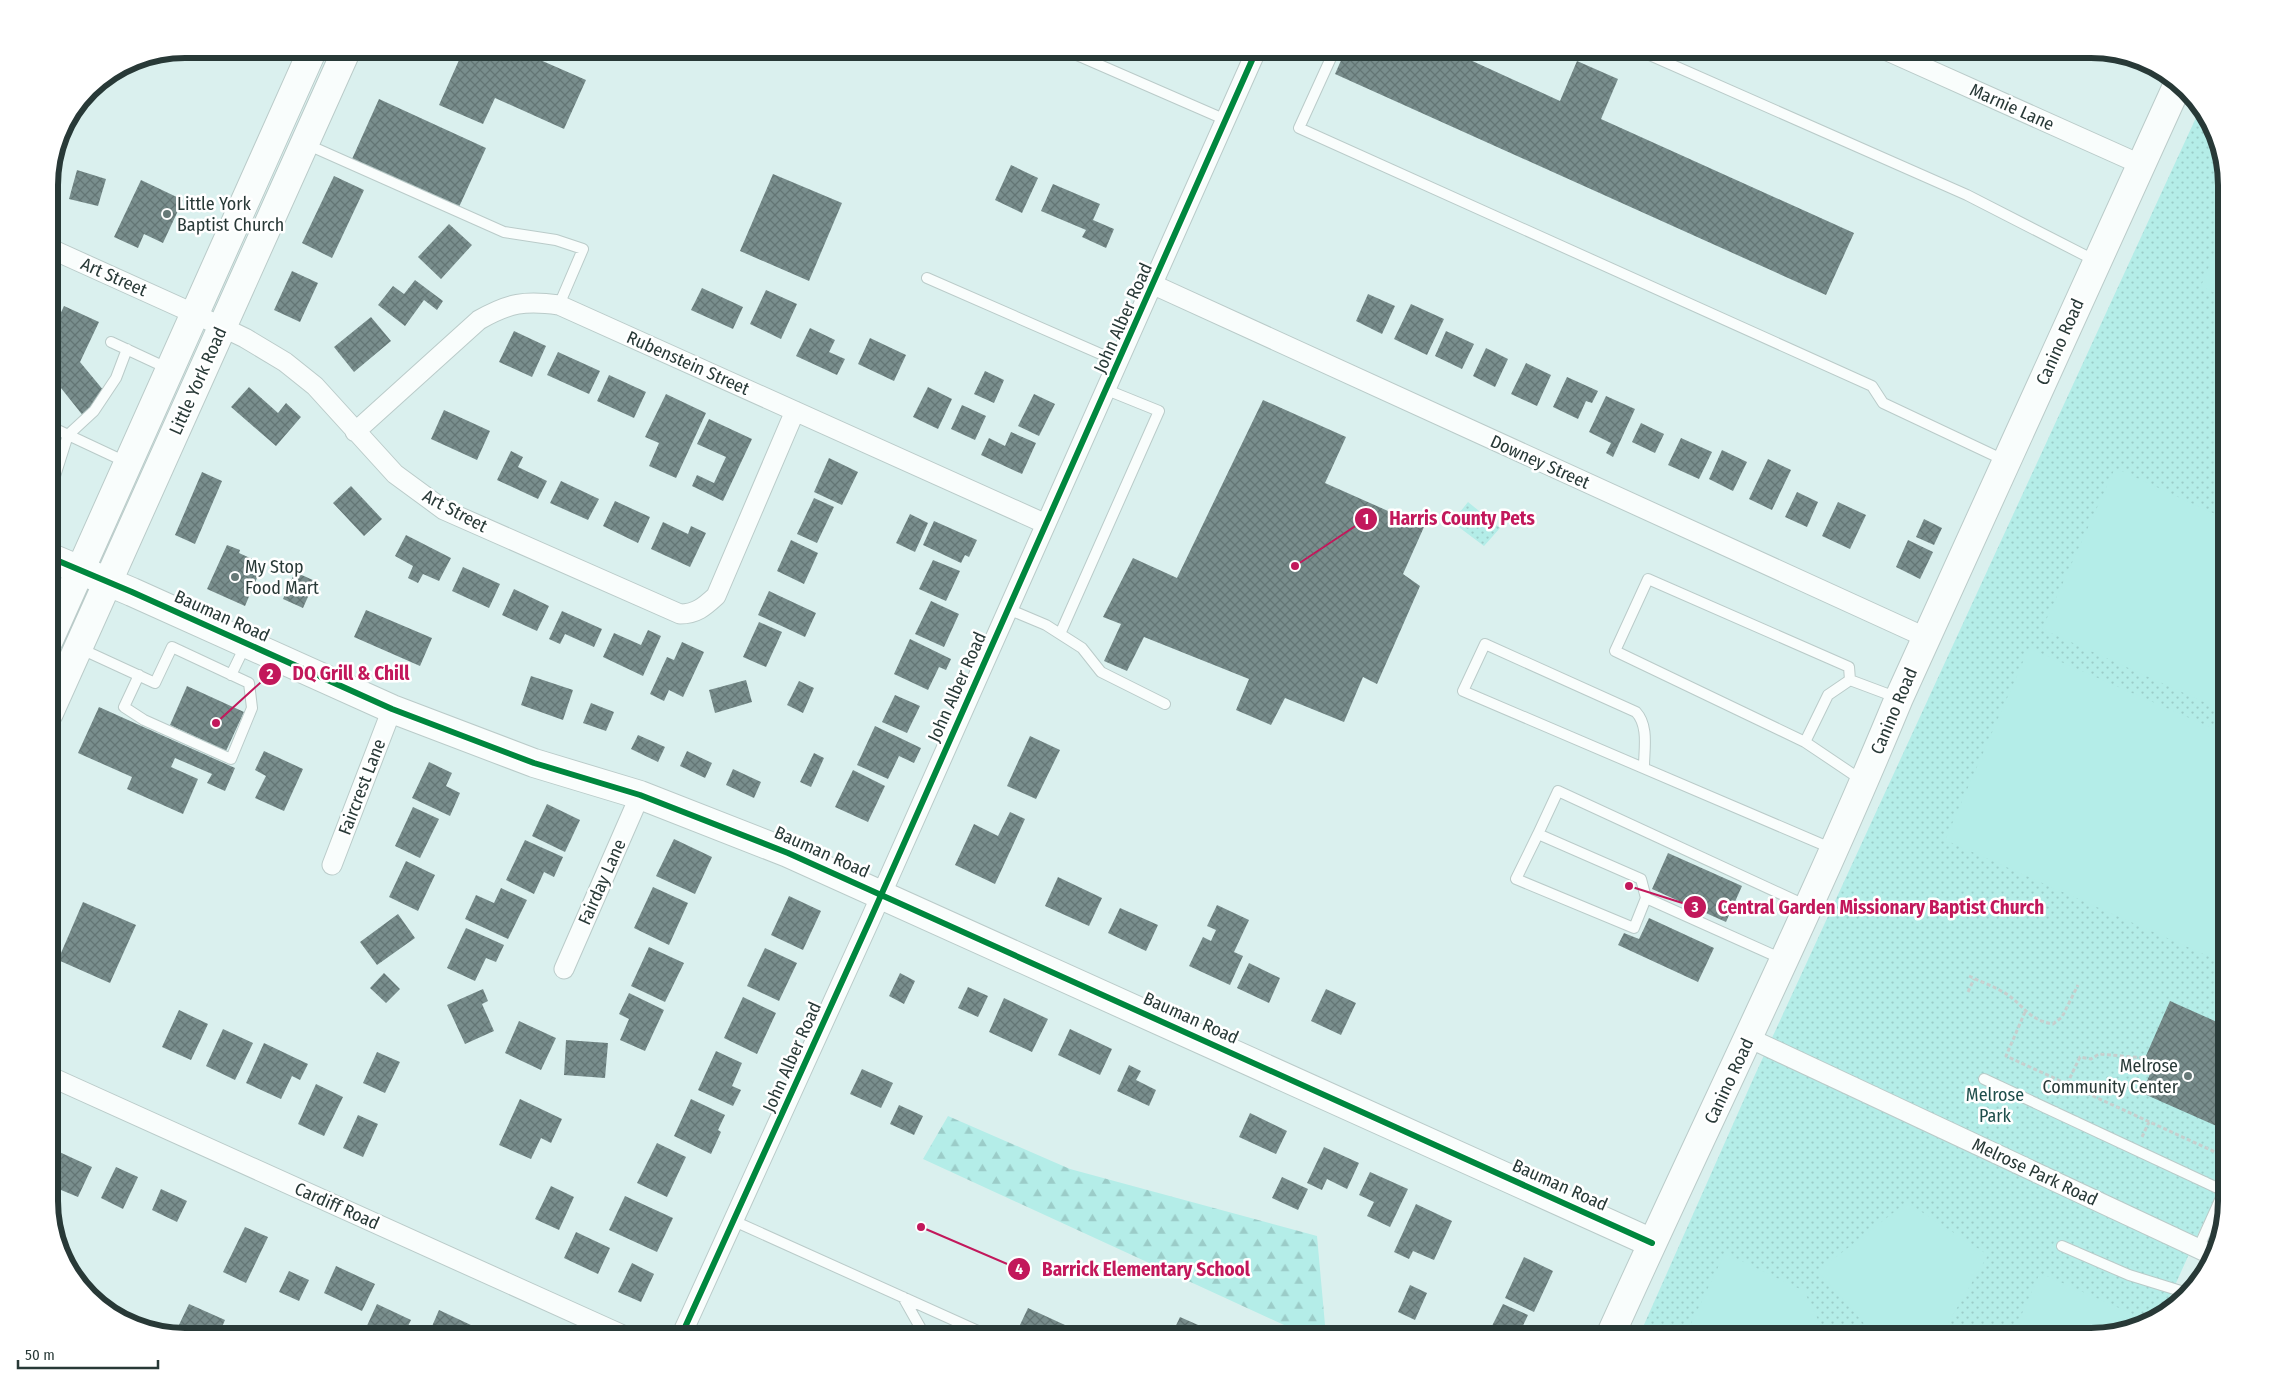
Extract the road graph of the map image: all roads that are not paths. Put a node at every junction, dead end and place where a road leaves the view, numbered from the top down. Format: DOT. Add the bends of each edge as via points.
graph roads {
  1 [pos="307,58"];
  2 [pos="342,58"];
  3 [pos="1084,58"];
  4 [pos="1254,58"];
  5 [pos="1331,58"];
  6 [pos="1656,58"];
  7 [pos="1903,58"];
  8 [pos="2175,90"];
  9 [pos="1226,120"];
  10 [pos="304,143"];
  11 [pos="2142,165"];
  12 [pos="58,252"];
  13 [pos="2097,262"];
  14 [pos="927,278"];
  15 [pos="1154,286"];
  16 [pos="559,304"];
  17 [pos="195,314"];
  18 [pos="222,327"];
  19 [pos="111,342"];
  20 [pos="127,349"];
  21 [pos="1120,362"];
  22 [pos="170,370"];
  23 [pos="1107,390"];
  24 [pos="795,411"];
  25 [pos="58,430"];
  26 [pos="355,432"];
  27 [pos="68,435"];
  28 [pos="2006,462"];
  29 [pos="128,463"];
  30 [pos="58,467"];
  31 [pos="1046,524"];
  32 [pos="58,561"];
  33 [pos="80,570"];
  34 [pos="109,582"];
  35 [pos="1008,609"];
  36 [pos="58,620"];
  37 [pos="1060,634"];
  38 [pos="1927,638"];
  39 [pos="246,643"];
  40 [pos="79,648"];
  41 [pos="138,675"];
  42 [pos="232,675"];
  43 [pos="1850,680"];
  44 [pos="58,694"];
  45 [pos="1899,698"];
  46 [pos="1166,704"];
  47 [pos="392,709"];
  48 [pos="1805,742"];
  49 [pos="1644,767"];
  50 [pos="1864,782"];
  51 [pos="640,795"];
  52 [pos="1538,834"];
  53 [pos="1834,849"];
  54 [pos="332,865"];
  55 [pos="880,894"];
  56 [pos="1646,898"];
  57 [pos="1808,906"];
  58 [pos="1784,960"];
  59 [pos="564,970"];
  60 [pos="1749,1038"];
  61 [pos="1984,1079"];
  62 [pos="58,1080"];
  63 [pos="2218,1188"];
  64 [pos="2215,1220"];
  65 [pos="734,1221"];
  66 [pos="1652,1243"];
  67 [pos="2062,1246"];
  68 [pos="2205,1252"];
  69 [pos="2179,1291"];
  70 [pos="902,1297"];
  71 [pos="607,1328"];
  72 [pos="685,1328"];
  73 [pos="920,1328"];
  74 [pos="971,1328"];
  75 [pos="1614,1328"];
  1 -- 17 [label="street, Little York Road"];
  2 -- 10 [label="street, Little York Road"];
  3 -- 9 [label="lane"];
  4 -- 9 [label="street, John Alber Road"];
  5 -- 28 [label="lane" via="1299,128 1872,386 1883,403"];
  6 -- 13 [label="lane" via="1967,195"];
  7 -- 11 [label="street, Marnie Lane"];
  8 -- 11 [label="street, Canino Road"];
  9 -- 15 [label="street, John Alber Road"];
  10 -- 16 [label="lane" via="504,232 556,240 583,249"];
  10 -- 18 [label="street, Little York Road"];
  11 -- 13 [label="street, Canino Road"];
  12 -- 17 [label="street, Art Street"];
  13 -- 28 [label="street, Canino Road"];
  14 -- 21 [label="lane"];
  15 -- 21 [label="street, John Alber Road"];
  15 -- 38 [label="street, Downey Street"];
  16 -- 24 [label="street, Rubenstein Street"];
  16 -- 26 [label="street, Rubenstein Street" via="519,302 479,320"];
  17 -- 18 [label="street, Art Street"];
  17 -- 22 [label="street, Little York Road"];
  18 -- 26 [label="street, Art Street" via="285,362 315,386"];
  18 -- 34 [label="street, Little York Road"];
  19 -- 20 [label="lane"];
  20 -- 22 [label="lane"];
  20 -- 27 [label="lane" via="116,378 94,411"];
  21 -- 23 [label="street, John Alber Road"];
  22 -- 29 [label="street, Little York Road"];
  23 -- 31 [label="street, John Alber Road"];
  23 -- 37 [label="lane" via="1159,411"];
  24 -- 26 [label="street, Art Street" via="716,596 691,614 666,610 444,510 395,474"];
  24 -- 31 [label="street, Rubenstein Street"];
  25 -- 27 [label="lane"];
  27 -- 29 [label="lane"];
  27 -- 30 [label="lane"];
  28 -- 38 [label="street, Canino Road"];
  29 -- 33 [label="street, Little York Road"];
  31 -- 35 [label="street, John Alber Road"];
  32 -- 33 [label="street, Bauman Road"];
  33 -- 34 [label="street, Bauman Road"];
  33 -- 36 [label="street, Little York Road"];
  34 -- 39 [label="street, Bauman Road"];
  34 -- 40 [label="street, Little York Road"];
  35 -- 37 [label="lane"];
  35 -- 55 [label="street, John Alber Road"];
  37 -- 46 [label="lane" via="1082,648 1101,672"];
  38 -- 45 [label="street, Canino Road"];
  39 -- 42 [label="lane"];
  39 -- 47 [label="street, Bauman Road"];
  40 -- 41 [label="lane"];
  40 -- 44 [label="street, Little York Road"];
  41 -- 42 [label="lane" via="155,683 172,647"];
  41 -- 42 [label="lane" via="124,707 144,720 231,759 252,708 249,683"];
  43 -- 45 [label="lane"];
  43 -- 48 [label="lane" via="1828,695"];
  43 -- 48 [label="lane" via="1850,667 1648,579 1615,651"];
  45 -- 50 [label="street, Canino Road"];
  47 -- 51 [label="street, Bauman Road" via="534,763"];
  47 -- 54 [label="street, Faircrest Lane"];
  48 -- 50 [label="lane"];
  49 -- 49 [label="lane" via="1462,691 1485,644 1636,712 1644,727"];
  49 -- 53 [label="lane"];
  50 -- 53 [label="street, Canino Road"];
  51 -- 55 [label="street, Bauman Road" via="788,852"];
  51 -- 59 [label="street, Fairday Lane"];
  52 -- 56 [label="lane" via="1641,879"];
  52 -- 56 [label="lane" via="1516,880 1634,928"];
  52 -- 57 [label="lane" via="1558,791"];
  53 -- 57 [label="street, Canino Road"];
  55 -- 65 [label="street, John Alber Road"];
  55 -- 66 [label="street, Bauman Road"];
  56 -- 58 [label="lane"];
  57 -- 58 [label="street, Canino Road"];
  58 -- 60 [label="street, Canino Road"];
  60 -- 66 [label="street, Canino Road"];
  60 -- 68 [label="street, Melrose Park Road"];
  61 -- 63 [label="lane"];
  62 -- 71 [label="street, Cardiff Road"];
  64 -- 68 [label="lane"];
  65 -- 70 [label="lane"];
  65 -- 72 [label="street, John Alber Road"];
  66 -- 75 [label="street, Canino Road"];
  67 -- 69 [label="lane" via="2129,1275"];
  70 -- 73 [label="lane"];
  70 -- 74 [label="lane"];
}
